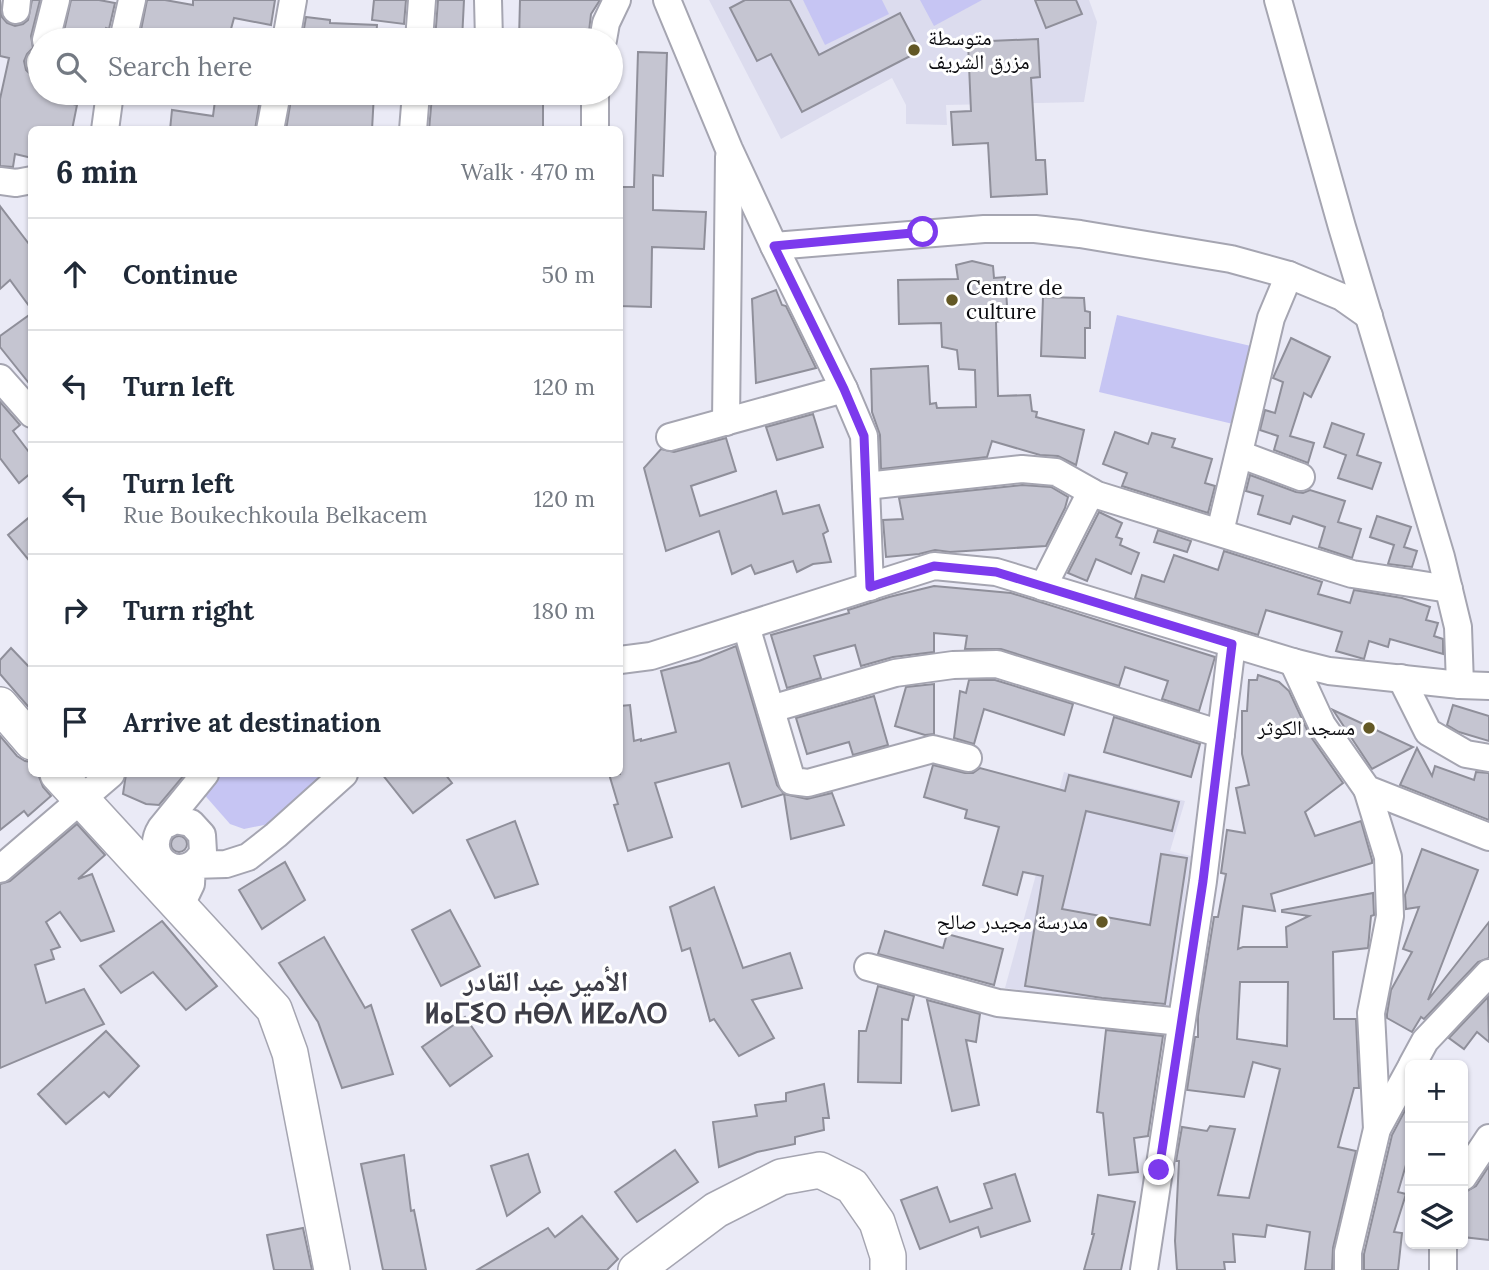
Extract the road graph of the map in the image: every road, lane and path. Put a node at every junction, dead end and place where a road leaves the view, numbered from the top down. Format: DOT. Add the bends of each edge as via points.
graph roads {
  1 [pos="56,0"];
  2 [pos="293,0"];
  3 [pos="422,0"];
  4 [pos="488,0"];
  5 [pos="617,0"];
  6 [pos="667,0"];
  7 [pos="1278,0"];
  8 [pos="126,1"];
  9 [pos="49,28"];
  10 [pos="124,28"];
  11 [pos="288,28"];
  12 [pos="420,28"];
  13 [pos="489,28"];
  14 [pos="605,28"];
  15 [pos="108,105"];
  16 [pos="275,105"];
  17 [pos="415,105"];
  18 [pos="595,105"];
  19 [pos="106,126"];
  20 [pos="271,126"];
  21 [pos="413,126"];
  22 [pos="596,126"];
  23 [pos="729,149"];
  24 [pos="0,181"];
  25 [pos="28,181"];
  26 [pos="774,246"];
  27 [pos="1289,275"];
  28 [pos="1369,316"];
  29 [pos="0,378"];
  30 [pos="844,389"];
  31 [pos="28,410"];
  32 [pos="726,422"];
  33 [pos="670,437"];
  34 [pos="1239,454"];
  35 [pos="1301,477"];
  36 [pos="866,486"];
  37 [pos="1091,492"];
  38 [pos="1220,533"];
  39 [pos="870,587"];
  40 [pos="1043,587"];
  41 [pos="1449,589"];
  42 [pos="746,626"];
  43 [pos="1232,644"];
  44 [pos="623,660"];
  45 [pos="1293,662"];
  46 [pos="1401,678"];
  47 [pos="1460,685"];
  48 [pos="1489,686"];
  49 [pos="0,705"];
  50 [pos="771,709"];
  51 [pos="1221,734"];
  52 [pos="28,737"];
  53 [pos="968,758"];
  54 [pos="1489,758"];
  55 [pos="61,777"];
  56 [pos="108,777"];
  57 [pos="203,777"];
  58 [pos="341,777"];
  59 [pos="1367,789"];
  60 [pos="81,800"];
  61 [pos="167,824"];
  62 [pos="1489,837"];
  63 [pos="120,841"];
  64 [pos="161,860"];
  65 [pos="192,865"];
  66 [pos="0,869"];
  67 [pos="180,907"];
  68 [pos="868,967"];
  69 [pos="1489,973"];
  70 [pos="1181,1022"];
  71 [pos="1415,1060"];
  72 [pos="1405,1078"];
  73 [pos="1377,1129"];
  74 [pos="1489,1138"];
  75 [pos="1468,1170"];
  76 [pos="1443,1249"];
  77 [pos="332,1270"];
  78 [pos="636,1270"];
  79 [pos="888,1270"];
  80 [pos="1143,1270"];
  81 [pos="1348,1270"];
  82 [pos="1443,1270"];
  1 -- 9 [label="street"];
  2 -- 11 [label="street"];
  3 -- 12 [label="street"];
  4 -- 13 [label="street"];
  5 -- 14 [label="street"];
  6 -- 23 [label="street"];
  7 -- 28 [label="street"];
  8 -- 10 [label="street"];
  15 -- 19 [label="street"];
  16 -- 20 [label="street"];
  17 -- 21 [label="street"];
  18 -- 22 [label="street"];
  23 -- 26 [label="street"];
  23 -- 32 [label="street"];
  24 -- 25 [label="street"];
  26 -- 27 [label="street" via="923,232 1035,229 1231,259"];
  26 -- 30 [label="street"];
  27 -- 28 [label="street" via="1342,297"];
  27 -- 34 [label="street" via="1271,318"];
  28 -- 41 [label="street"];
  29 -- 31 [label="street"];
  30 -- 32 [label="street"];
  30 -- 36 [label="street" via="864,436"];
  32 -- 33 [label="street"];
  34 -- 35 [label="street"];
  34 -- 38 [label="street"];
  36 -- 37 [label="street" via="1023,469 1056,472"];
  36 -- 39 [label="street"];
  37 -- 38 [label="street"];
  37 -- 40 [label="street"];
  38 -- 41 [label="street" via="1352,574"];
  39 -- 40 [label="street" via="934,566 996,572"];
  39 -- 42 [label="street"];
  40 -- 43 [label="street"];
  41 -- 47 [label="street" via="1458,627"];
  42 -- 44 [label="street" via="651,656"];
  42 -- 50 [label="street"];
  43 -- 45 [label="street"];
  43 -- 51 [label="street"];
  45 -- 46 [label="street" via="1329,671"];
  45 -- 59 [label="street" via="1322,725"];
  46 -- 47 [label="street"];
  46 -- 54 [label="street" via="1428,732 1466,754"];
  47 -- 48 [label="street"];
  49 -- 52 [label="main road"];
  50 -- 51 [label="street" via="895,673 997,664"];
  50 -- 53 [label="street" via="792,781 808,783 933,749"];
  51 -- 70 [label="street"];
  55 -- 60 [label="main road"];
  56 -- 60 [label="street"];
  57 -- 61 [label="street"];
  58 -- 65 [label="street" via="248,857 226,864"];
  59 -- 62 [label="street"];
  59 -- 73 [label="street" via="1388,857 1390,892 1390,916 1371,1013"];
  60 -- 63 [label="main road"];
  60 -- 66 [label="street"];
  61 -- 64 [label="street" via="157,834 155,848"];
  61 -- 65 [label="street" via="175,820 191,823 202,835 203,852"];
  63 -- 64 [label="street"];
  63 -- 67 [label="main road"];
  64 -- 65 [label="street" via="180,869"];
  65 -- 67 [label="street" via="191,884"];
  67 -- 77 [label="main road" via="274,1009 290,1053"];
  68 -- 70 [label="street" via="998,1003"];
  69 -- 71 [label="street" via="1425,1041"];
  70 -- 80 [label="street"];
  72 -- 73 [label="street"];
  73 -- 81 [label="street" via="1348,1252"];
  74 -- 75 [label="street"];
  76 -- 82 [label="street"];
  78 -- 79 [label="main road" via="716,1210 781,1177 820,1170 852,1186 877,1222"];
}
